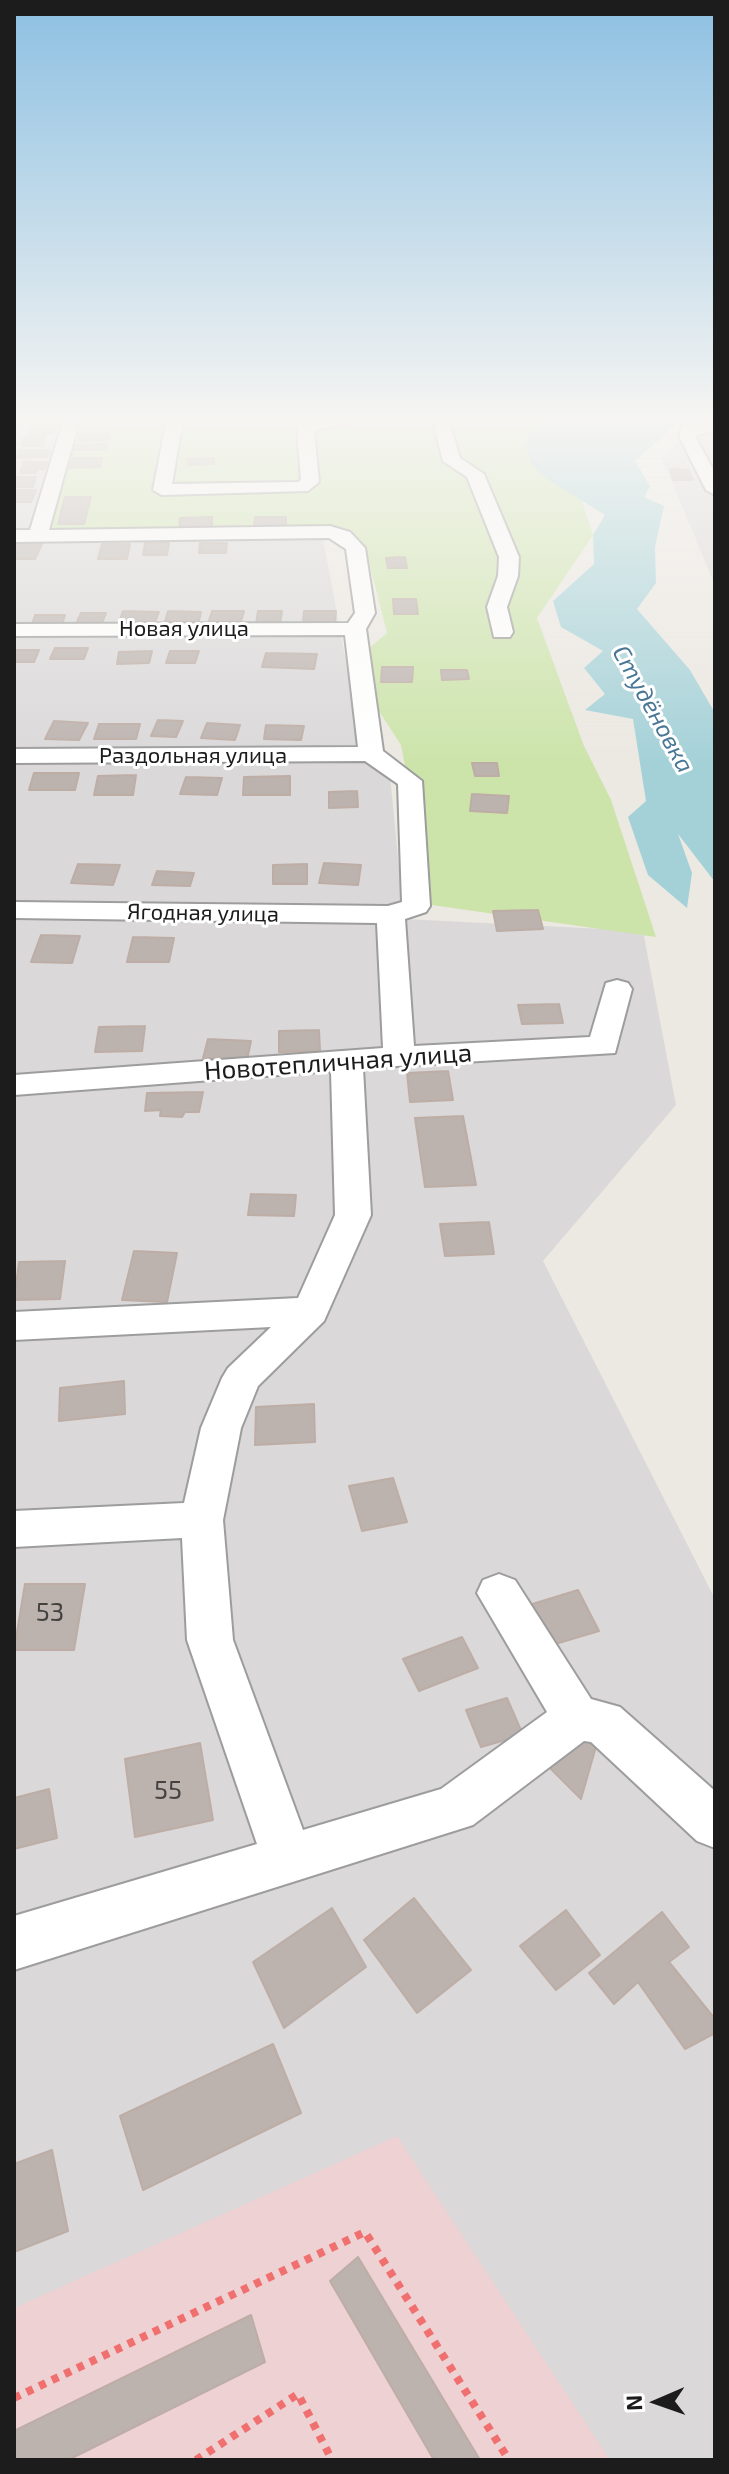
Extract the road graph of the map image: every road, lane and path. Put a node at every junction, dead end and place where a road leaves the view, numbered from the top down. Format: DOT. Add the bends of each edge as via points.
graph roads {
  1 [pos="224,533"];
  2 [pos="335,533"];
  3 [pos="499,533"];
  4 [pos="14,536"];
  5 [pos="38,536"];
  6 [pos="355,629"];
  7 [pos="14,630"];
  8 [pos="502,632"];
  9 [pos="371,754"];
  10 [pos="14,756"];
  11 [pos="14,910"];
  12 [pos="391,915"];
  13 [pos="617,989"];
  14 [pos="399,1056"];
  15 [pos="347,1062"];
  16 [pos="14,1085"];
  17 [pos="311,1311"];
  18 [pos="14,1326"];
  19 [pos="202,1520"];
  20 [pos="14,1529"];
  21 [pos="499,1593"];
  22 [pos="577,1718"];
  23 [pos="715,1824"];
  24 [pos="287,1857"];
  25 [pos="14,1943"];
  26 [pos="14,2398"];
  27 [pos="196,2460"];
  28 [pos="332,2460"];
  29 [pos="509,2460"];
  1 -- 5 [label="street"];
  2 -- 6 [label="street" via="355,548 360,566 365,613"];
  3 -- 8 [label="street" via="509,557 497,607"];
  4 -- 5 [label="street"];
  6 -- 7 [label="street, Новая улица"];
  6 -- 9 [label="street"];
  9 -- 10 [label="street, Раздольная улица"];
  9 -- 12 [label="street" via="410,781 416,906"];
  11 -- 12 [label="street, Ягодная улица"];
  12 -- 14 [label="street"];
  13 -- 14 [label="street, Новотепличная улица" via="604,1046"];
  14 -- 15 [label="street, Новотепличная улица"];
  15 -- 16 [label="street, Новотепличная улица"];
  15 -- 17 [label="street" via="353,1215"];
  17 -- 18 [label="street"];
  17 -- 19 [label="street" via="242,1378 221,1428"];
  19 -- 20 [label="street"];
  19 -- 24 [label="street" via="210,1640"];
  21 -- 22 [label="street"];
  22 -- 23 [label="street" via="603,1722"];
  22 -- 24 [label="street" via="455,1808"];
  24 -- 25 [label="street"];
  26 -- 29 [label="path" via="365,2232"];
  27 -- 28 [label="path" via="298,2394"];
}
